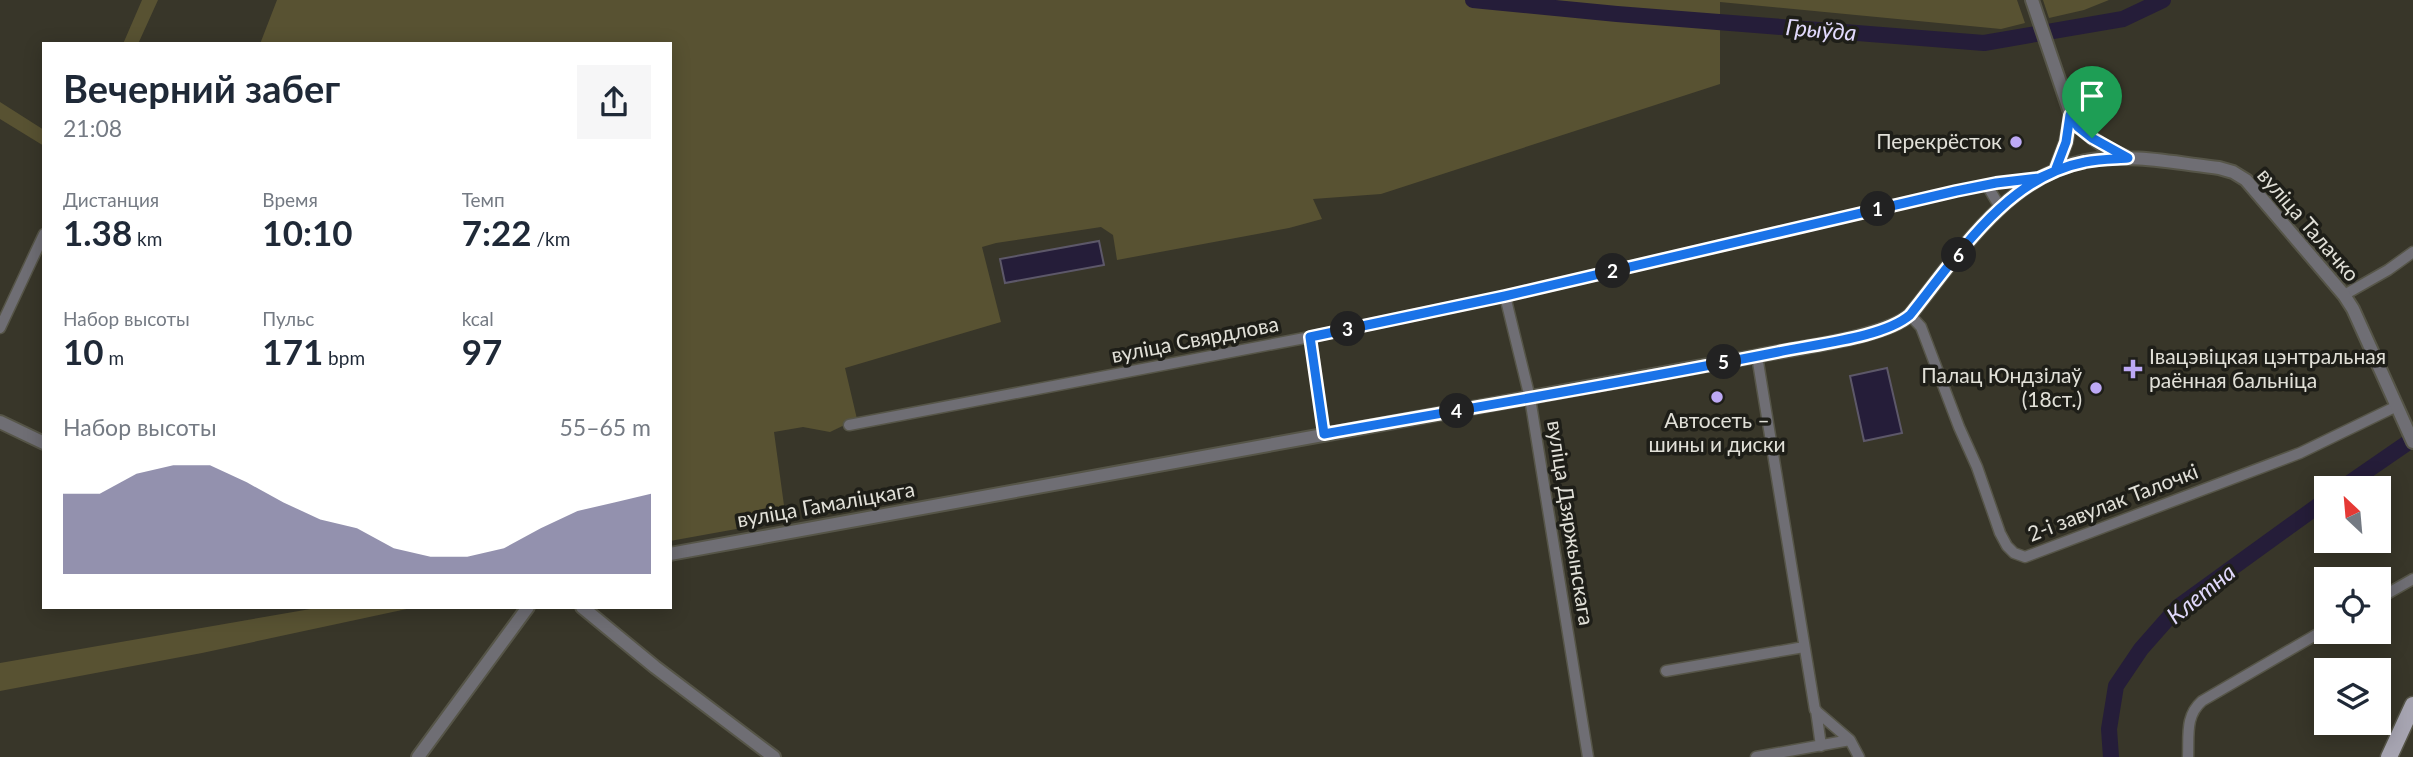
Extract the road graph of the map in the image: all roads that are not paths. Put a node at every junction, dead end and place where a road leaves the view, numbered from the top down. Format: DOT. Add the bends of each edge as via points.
graph roads {
  1 [pos="2032,0"];
  2 [pos="2070,115"];
  3 [pos="2128,158"];
  4 [pos="2085,162"];
  5 [pos="2055,171"];
  6 [pos="2039,178"];
  7 [pos="1987,185"];
  8 [pos="2001,209"];
  9 [pos="42,238"];
  10 [pos="2413,252"];
  11 [pos="2345,294"];
  12 [pos="1505,296"];
  13 [pos="1910,315"];
  14 [pos="0,328"];
  15 [pos="1310,337"];
  16 [pos="1757,356"];
  17 [pos="1530,398"];
  18 [pos="2397,406"];
  19 [pos="0,422"];
  20 [pos="849,425"];
  21 [pos="1324,434"];
  22 [pos="42,442"];
  23 [pos="2413,442"];
  24 [pos="988,495"];
  25 [pos="672,554"];
  26 [pos="2413,579"];
  27 [pos="2391,592"];
  28 [pos="527,609"];
  29 [pos="584,609"];
  30 [pos="2314,636"];
  31 [pos="1804,647"];
  32 [pos="1666,671"];
  33 [pos="2413,705"];
  34 [pos="1815,710"];
  35 [pos="1850,740"];
  36 [pos="1821,746"];
  37 [pos="418,757"];
  38 [pos="774,757"];
  39 [pos="1588,757"];
  40 [pos="1756,757"];
  41 [pos="1859,757"];
  42 [pos="2188,757"];
  43 [pos="2389,757"];
  1 -- 2 [label="street"];
  2 -- 3 [label="street" via="2092,138"];
  2 -- 5 [label="street"];
  3 -- 4 [label="street, вуліца Талачко"];
  3 -- 11 [label="street, вуліца Талачко" via="2219,168 2240,176"];
  4 -- 5 [label="street, вуліца Свярдлова"];
  5 -- 6 [label="street, вуліца Свярдлова"];
  6 -- 7 [label="street, вуліца Свярдлова"];
  6 -- 8 [label="street, вуліца Свярдлова"];
  7 -- 8 [label="street"];
  7 -- 12 [label="street, вуліца Свярдлова"];
  8 -- 13 [label="street, вуліца Свярдлова"];
  9 -- 14 [label="street"];
  10 -- 11 [label="street"];
  11 -- 18 [label="street, вуліца Талачко"];
  12 -- 15 [label="street, вуліца Свярдлова"];
  12 -- 17 [label="street, вуліца Дзяржынскага"];
  13 -- 16 [label="street, вуліца Свярдлова" via="1877,331"];
  13 -- 18 [label="street, 2-і завулак Талочкі" via="1921,327 2000,533 2014,553 2025,557 2300,453"];
  15 -- 20 [label="street, вуліца Свярдлова"];
  15 -- 21 [label="street"];
  16 -- 17 [label="street, вуліца Свярдлова"];
  16 -- 31 [label="street"];
  17 -- 21 [label="street, вуліца Свярдлова"];
  17 -- 39 [label="street, вуліца Дзяржынскага"];
  18 -- 23 [label="street, вуліца Талачко"];
  19 -- 22 [label="street"];
  21 -- 24 [label="street, вуліца Свярдлова"];
  24 -- 25 [label="street, вуліца Гамаліцкага"];
  26 -- 27 [label="street"];
  28 -- 37 [label="street"];
  29 -- 38 [label="street"];
  30 -- 42 [label="street" via="2192,710"];
  31 -- 32 [label="street"];
  31 -- 34 [label="street"];
  33 -- 43 [label="main road"];
  34 -- 35 [label="street"];
  34 -- 36 [label="street"];
  35 -- 36 [label="street"];
  35 -- 41 [label="street"];
  36 -- 40 [label="street"];
}
